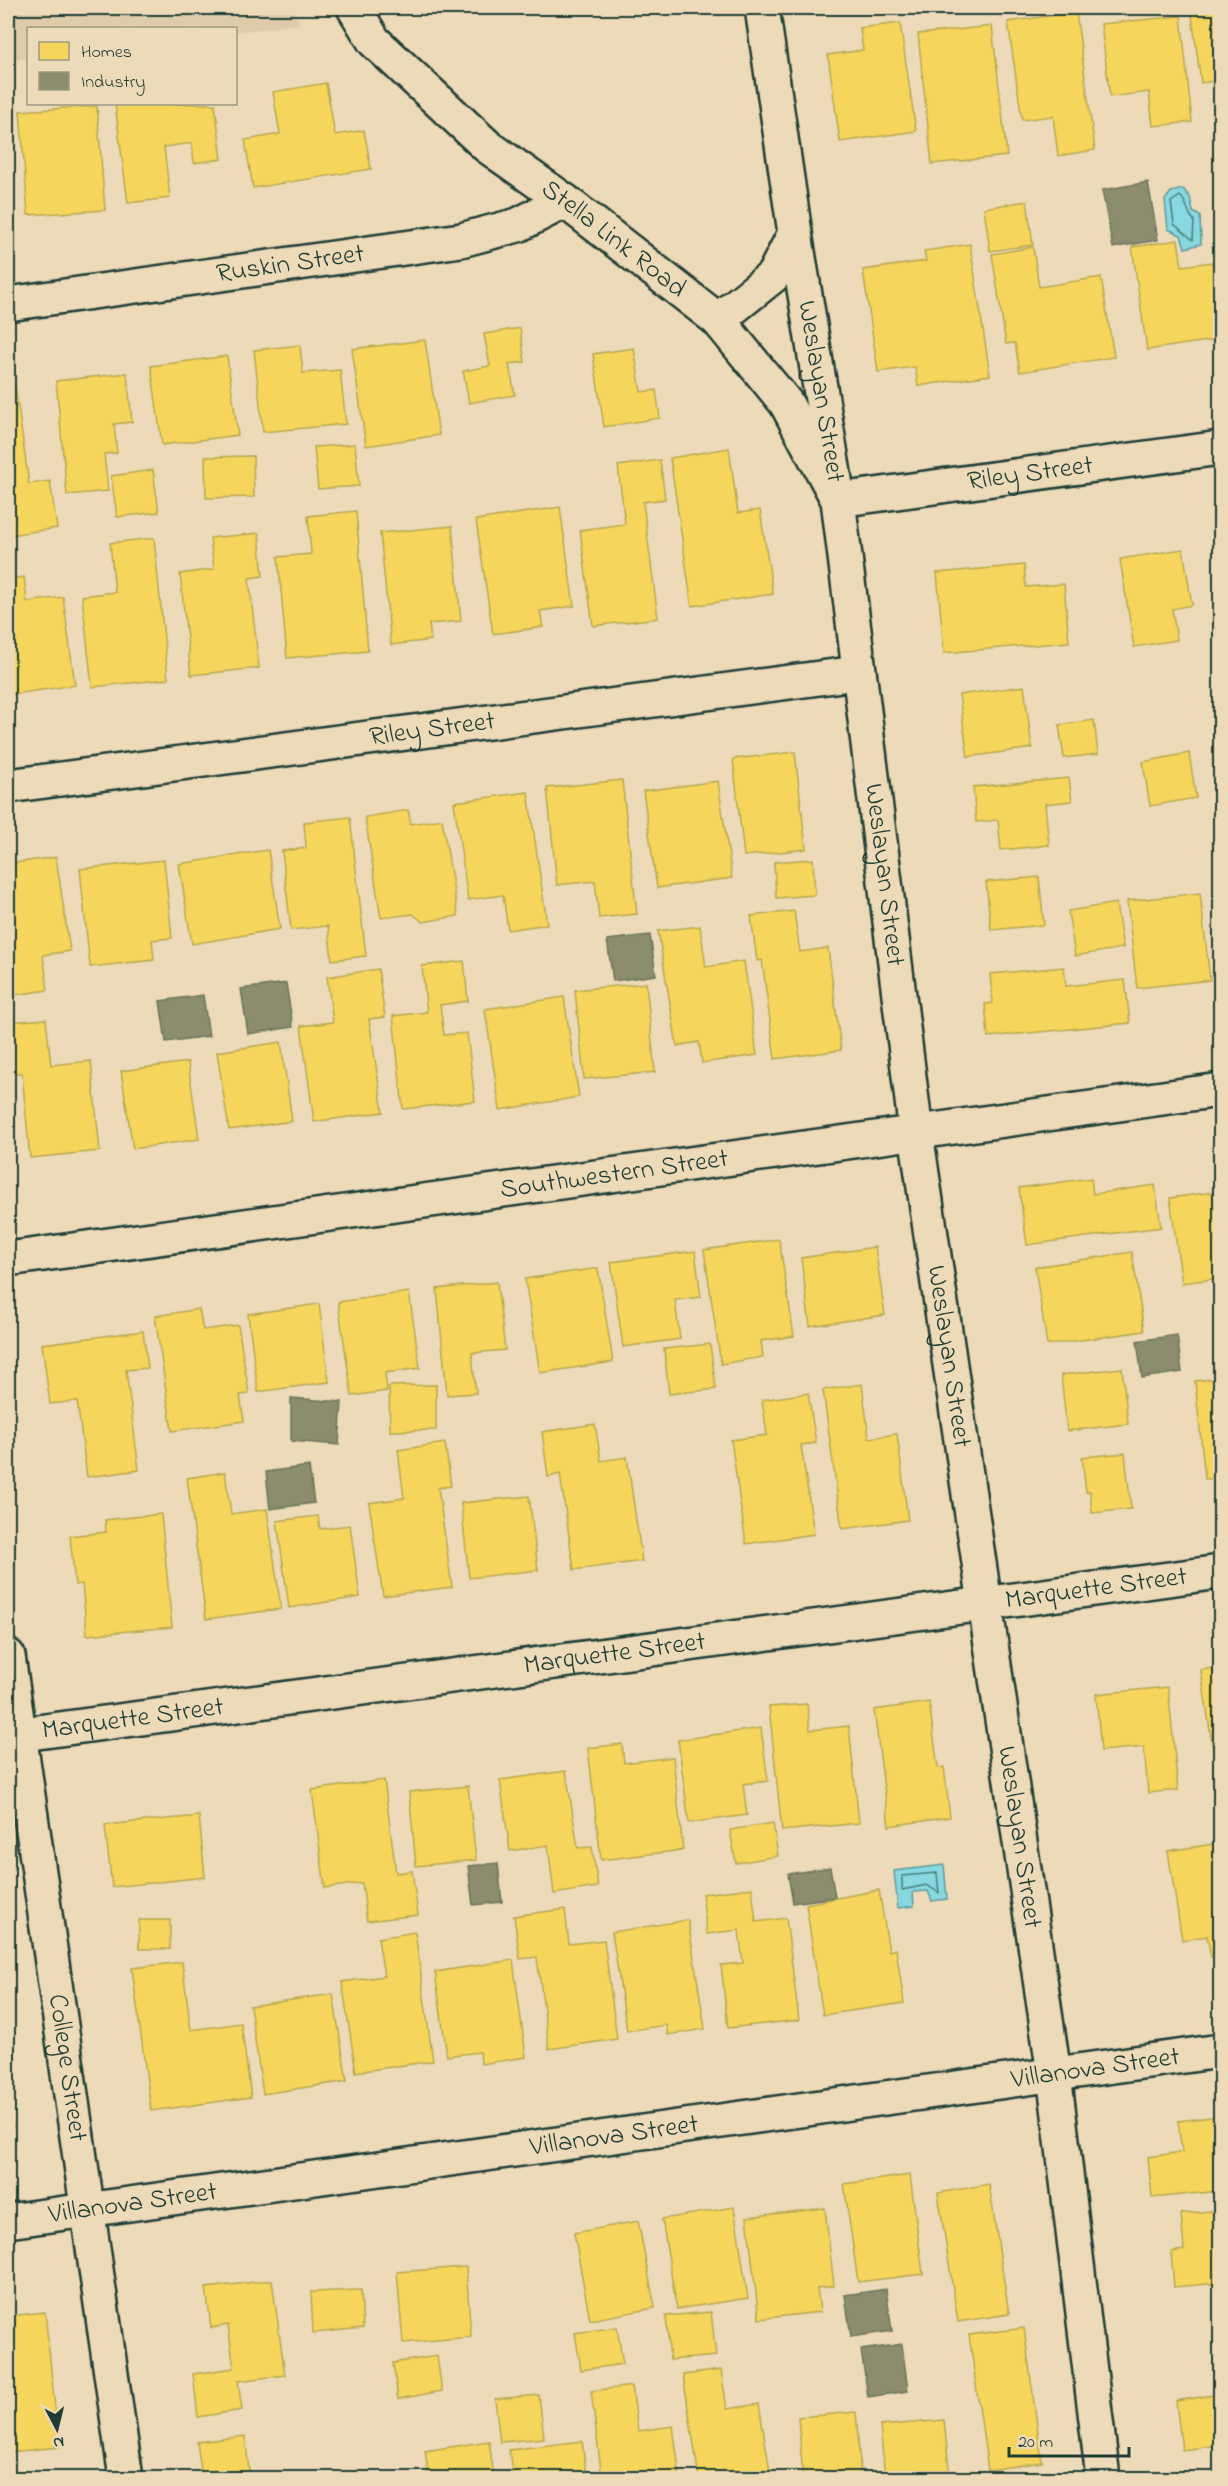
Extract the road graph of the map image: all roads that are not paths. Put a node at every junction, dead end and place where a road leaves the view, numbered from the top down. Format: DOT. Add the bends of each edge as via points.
graph roads {
  1 [pos="354,8"];
  2 [pos="762,8"];
  3 [pos="565,201"];
  4 [pos="795,233"];
  5 [pos="8,304"];
  6 [pos="718,320"];
  7 [pos="1221,448"];
  8 [pos="838,500"];
  9 [pos="857,673"];
  10 [pos="8,786"];
  11 [pos="1221,1090"];
  12 [pos="916,1133"];
  13 [pos="8,1259"];
  14 [pos="1221,1572"];
  15 [pos="985,1604"];
  16 [pos="8,1656"];
  17 [pos="13,1735"];
  18 [pos="1221,2051"];
  19 [pos="1054,2074"];
  20 [pos="88,2209"];
  21 [pos="8,2221"];
  22 [pos="126,2478"];
  23 [pos="1103,2478"];
  1 -- 3 [label="street, Stella Link Road" via="374,41 487,146"];
  2 -- 4 [label="street, Weslayan Street"];
  3 -- 5 [label="street, Ruskin Street" via="518,225 461,240"];
  3 -- 6 [label="street, Stella Link Road"];
  4 -- 6 [label="street, Weslayan Street" via="773,276"];
  4 -- 8 [label="street, Weslayan Street"];
  6 -- 8 [label="street, Stella Link Road" via="786,403"];
  7 -- 8 [label="street, Riley Street"];
  8 -- 9 [label="street, Weslayan Street"];
  9 -- 10 [label="street, Riley Street"];
  9 -- 12 [label="street, Weslayan Street"];
  11 -- 12 [label="street, Southwestern Street"];
  12 -- 13 [label="street, Southwestern Street"];
  12 -- 15 [label="street, Weslayan Street"];
  14 -- 15 [label="street, Marquette Street"];
  15 -- 17 [label="street, Marquette Street"];
  15 -- 19 [label="street, Weslayan Street"];
  16 -- 17 [label="street, College Street"];
  17 -- 20 [label="street, College Street"];
  18 -- 19 [label="street, Villanova Street"];
  19 -- 20 [label="street, Villanova Street"];
  19 -- 23 [label="street, Weslayan Street"];
  20 -- 21 [label="street, Villanova Street"];
  20 -- 22 [label="street, College Street"];
}
